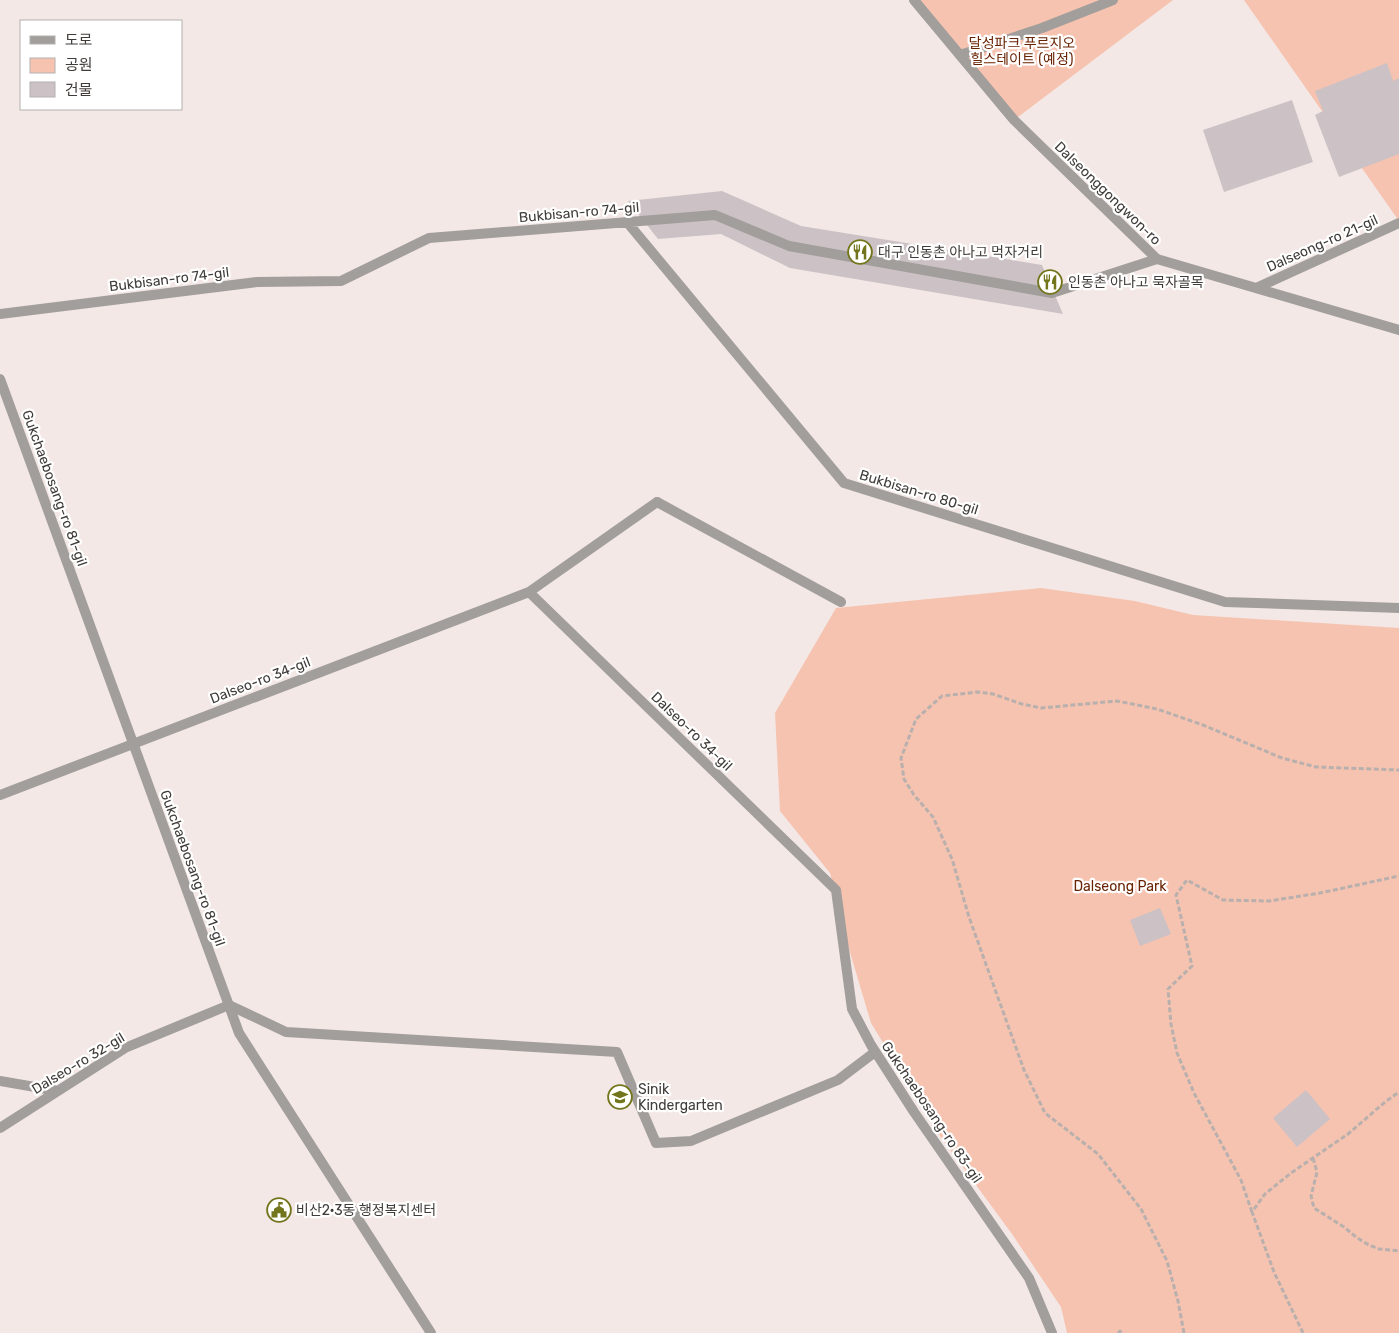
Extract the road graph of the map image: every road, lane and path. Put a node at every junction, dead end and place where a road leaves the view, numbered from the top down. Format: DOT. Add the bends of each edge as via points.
graph roads {
  1 [pos="914,0"];
  2 [pos="1113,0"];
  3 [pos="960,55"];
  4 [pos="627,222"];
  5 [pos="1399,223"];
  6 [pos="1156,259"];
  7 [pos="1256,288"];
  8 [pos="0,314"];
  9 [pos="1399,330"];
  10 [pos="0,378"];
  11 [pos="530,592"];
  12 [pos="841,602"];
  13 [pos="1399,608"];
  14 [pos="133,744"];
  15 [pos="1399,770"];
  16 [pos="0,795"];
  17 [pos="1399,876"];
  18 [pos="836,890"];
  19 [pos="229,1005"];
  20 [pos="875,1052"];
  21 [pos="0,1080"];
  22 [pos="58,1091"];
  23 [pos="1399,1092"];
  24 [pos="0,1128"];
  25 [pos="1313,1158"];
  26 [pos="1252,1212"];
  27 [pos="1399,1251"];
  28 [pos="431,1333"];
  29 [pos="1052,1333"];
  30 [pos="1118,1333"];
  31 [pos="1122,1333"];
  32 [pos="1184,1333"];
  33 [pos="1303,1333"];
  1 -- 3 [label="street, Dalseonggongwon-ro"];
  2 -- 3 [label="street"];
  3 -- 6 [label="street, Dalseonggongwon-ro" via="1014,120"];
  4 -- 6 [label="street, Bukbisan-ro 74-gil" via="715,215 789,246 1052,292"];
  4 -- 8 [label="street, Bukbisan-ro 74-gil" via="429,238 341,281 257,282"];
  4 -- 13 [label="street, Bukbisan-ro 80-gil" via="844,483 1225,602"];
  5 -- 7 [label="street, Dalseong-ro 21-gil"];
  6 -- 7 [label="street, Dalseonggongwon-ro"];
  7 -- 9 [label="street, Dalseonggongwon-ro"];
  10 -- 14 [label="street, Gukchaebosang-ro 81-gil"];
  11 -- 12 [label="street, Dalseo-ro 34-gil" via="657,502"];
  11 -- 14 [label="street, Dalseo-ro 34-gil"];
  11 -- 18 [label="street, Dalseo-ro 34-gil"];
  14 -- 16 [label="street, Dalseo-ro 34-gil"];
  14 -- 19 [label="street, Gukchaebosang-ro 81-gil"];
  15 -- 32 [label="path" via="1316,768 1282,758 1166,712 1117,701 1041,708 978,692 942,696 916,719 901,758 904,779 933,817 952,859 969,917 1024,1070 1045,1113 1098,1154 1142,1210 1167,1261"];
  17 -- 26 [label="path" via="1269,901 1223,900 1187,880 1176,895 1192,966 1168,989 1177,1052 1194,1092 1241,1180"];
  18 -- 20 [label="street, Gukchaebosang-ro 83-gil" via="852,1009"];
  19 -- 20 [label="street" via="286,1032 617,1052 656,1143 691,1141 820,1088 838,1080"];
  19 -- 22 [label="street, Dalseo-ro 32-gil" via="125,1048"];
  19 -- 28 [label="street, Gukchaebosang-ro 81-gil" via="239,1034"];
  20 -- 29 [label="street, Gukchaebosang-ro 83-gil" via="1028,1278"];
  21 -- 22 [label="street"];
  22 -- 24 [label="street, Dalseo-ro 32-gil"];
  23 -- 25 [label="path"];
  25 -- 26 [label="path" via="1265,1194"];
  25 -- 27 [label="path" via="1317,1172 1311,1196 1314,1208 1367,1244"];
  26 -- 33 [label="path" via="1274,1272"];
  30 -- 31 [label="path"];
}
